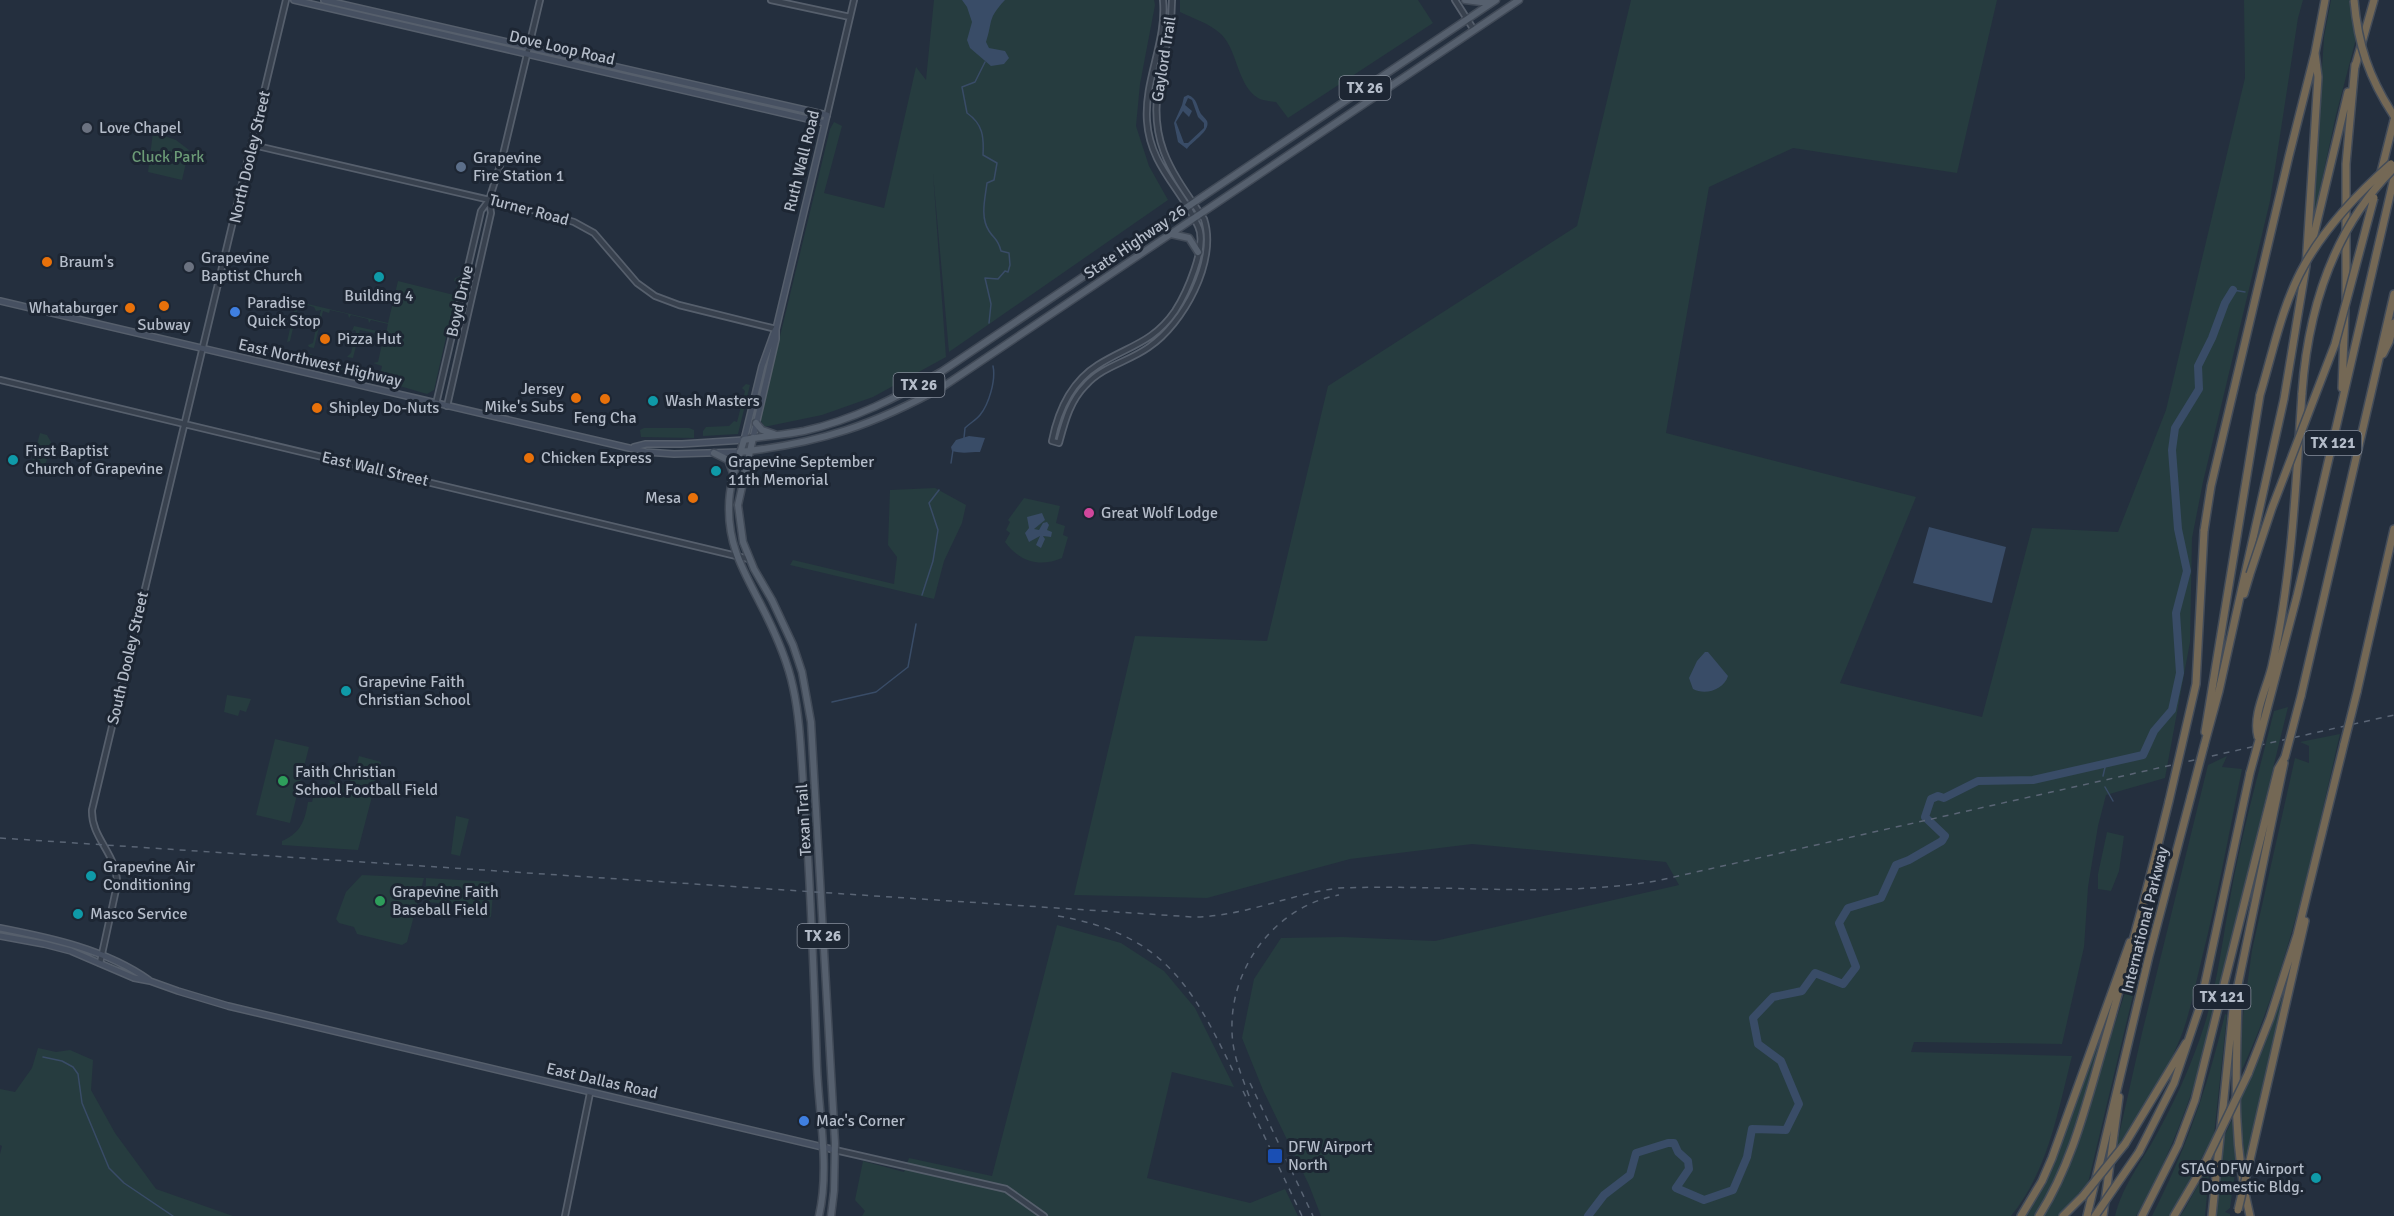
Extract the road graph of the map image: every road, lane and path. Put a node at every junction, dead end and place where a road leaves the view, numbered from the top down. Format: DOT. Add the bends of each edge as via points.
graph roads {
  1 [pos="286,0"];
  2 [pos="294,0"];
  3 [pos="324,0"];
  4 [pos="540,0"];
  5 [pos="771,0"];
  6 [pos="854,0"];
  7 [pos="1163,0"];
  8 [pos="1172,0"];
  9 [pos="1455,0"];
  10 [pos="1465,0"];
  11 [pos="1496,0"];
  12 [pos="1519,0"];
  13 [pos="2325,0"];
  14 [pos="2354,0"];
  15 [pos="2374,0"];
  16 [pos="850,17"];
  17 [pos="1467,20"];
  18 [pos="1474,30"];
  19 [pos="529,46"];
  20 [pos="2315,53"];
  21 [pos="528,54"];
  22 [pos="2355,65"];
  23 [pos="622,68"];
  24 [pos="620,75"];
  25 [pos="736,94"];
  26 [pos="733,102"];
  27 [pos="827,115"];
  28 [pos="2394,118"];
  29 [pos="825,123"];
  30 [pos="252,145"];
  31 [pos="2394,162"];
  32 [pos="2394,168"];
  33 [pos="2394,178"];
  34 [pos="489,200"];
  35 [pos="1193,203"];
  36 [pos="1187,208"];
  37 [pos="1201,214"];
  38 [pos="1194,219"];
  39 [pos="1171,234"];
  40 [pos="1198,252"];
  41 [pos="469,264"];
  42 [pos="2306,266"];
  43 [pos="478,272"];
  44 [pos="467,274"];
  45 [pos="2394,294"];
  46 [pos="0,301"];
  47 [pos="1021,319"];
  48 [pos="2394,323"];
  49 [pos="776,329"];
  50 [pos="1028,330"];
  51 [pos="204,350"];
  52 [pos="2378,361"];
  53 [pos="0,380"];
  54 [pos="436,404"];
  55 [pos="447,406"];
  56 [pos="2340,410"];
  57 [pos="756,423"];
  58 [pos="186,425"];
  59 [pos="781,435"];
  60 [pos="753,438"];
  61 [pos="744,440"];
  62 [pos="633,447"];
  63 [pos="775,448"];
  64 [pos="750,451"];
  65 [pos="740,452"];
  66 [pos="714,453"];
  67 [pos="747,466"];
  68 [pos="734,476"];
  69 [pos="2394,529"];
  70 [pos="736,556"];
  71 [pos="749,559"];
  72 [pos="2232,631"];
  73 [pos="804,684"];
  74 [pos="793,687"];
  75 [pos="2262,715"];
  76 [pos="2204,746"];
  77 [pos="2285,757"];
  78 [pos="2320,845"];
  79 [pos="2142,909"];
  80 [pos="0,928"];
  81 [pos="0,936"];
  82 [pos="102,956"];
  83 [pos="100,963"];
  84 [pos="150,981"];
  85 [pos="2239,981"];
  86 [pos="2191,1036"];
  87 [pos="2118,1088"];
  88 [pos="590,1093"];
  89 [pos="823,1148"];
  90 [pos="835,1150"];
  91 [pos="2237,1213"];
  92 [pos="565,1216"];
  93 [pos="819,1216"];
  94 [pos="831,1216"];
  95 [pos="1044,1216"];
  96 [pos="2020,1216"];
  97 [pos="2039,1216"];
  98 [pos="2063,1216"];
  99 [pos="2087,1216"];
  100 [pos="2095,1216"];
  101 [pos="2103,1216"];
  102 [pos="2142,1216"];
  103 [pos="2174,1216"];
  104 [pos="2212,1216"];
  105 [pos="2250,1216"];
  1 -- 30 [label="street, North Dooley Street"];
  2 -- 21 [label="main road, Dove Loop Road"];
  3 -- 19 [label="main road, Dove Loop Road"];
  4 -- 19 [label="street, Boyd Drive"];
  5 -- 16 [label="street"];
  6 -- 16 [label="street, Ruth Wall Road"];
  7 -- 36 [label="street, Gaylord Trail" via="1163,23 1146,102 1147,124 1157,163"];
  8 -- 35 [label="street, Gaylord Trail" via="1169,42 1156,99 1157,132 1170,168"];
  9 -- 17 [label="street"];
  10 -- 11 [label="main road"];
  11 -- 17 [label="main road, State Highway 26 / TX 26"];
  12 -- 18 [label="main road, State Highway 26 / TX 26"];
  13 -- 20 [label="highway"];
  14 -- 28 [label="highway, bridge" via="2360,47"];
  15 -- 22 [label="highway"];
  16 -- 27 [label="street, Ruth Wall Road"];
  17 -- 18 [label="street"];
  17 -- 35 [label="main road, State Highway 26 / TX 26"];
  18 -- 37 [label="main road, State Highway 26 / TX 26"];
  19 -- 21 [label="street, Boyd Drive"];
  19 -- 23 [label="main road, Dove Loop Road"];
  20 -- 42 [label="highway" via="2318,77"];
  20 -- 79 [label="highway, bridge" via="2211,486 2204,531 2196,684"];
  21 -- 24 [label="main road, Dove Loop Road"];
  21 -- 34 [label="street, Boyd Drive"];
  22 -- 42 [label="highway"];
  22 -- 56 [label="highway" via="2344,209 2346,282"];
  23 -- 24 [label="main road"];
  23 -- 25 [label="main road, Dove Loop Road"];
  24 -- 26 [label="main road, Dove Loop Road"];
  25 -- 26 [label="main road"];
  25 -- 27 [label="main road, Dove Loop Road"];
  26 -- 29 [label="main road, Dove Loop Road"];
  27 -- 29 [label="main road, Ruth Wall Road"];
  28 -- 72 [label="highway, bridge" via="2335,344 2272,508"];
  29 -- 49 [label="main road, Ruth Wall Road"];
  30 -- 34 [label="street, Turner Road"];
  30 -- 51 [label="street, North Dooley Street"];
  31 -- 76 [label="highway, bridge" via="2326,230 2304,266 2280,326 2255,414"];
  32 -- 75 [label="highway, bridge" via="2358,211 2325,273 2317,297 2302,393 2290,559"];
  33 -- 56 [label="highway, TX 121"];
  34 -- 41 [label="street, Boyd Drive" via="481,211"];
  34 -- 43 [label="street, Boyd Drive" via="491,213"];
  34 -- 49 [label="street, Turner Road" via="584,227 609,248 637,283 669,302"];
  35 -- 36 [label="main road, State Highway 26 / TX 26"];
  35 -- 37 [label="street, Gaylord Trail"];
  36 -- 38 [label="street, Gaylord Trail"];
  36 -- 47 [label="main road, State Highway 26 / TX 26"];
  37 -- 38 [label="main road, State Highway 26 / TX 26"];
  37 -- 40 [label="street" via="1206,226 1206,250 1189,300 1162,337 1086,384 1066,416 1059,443 1052,441 1063,406 1081,378 1160,330 1188,286"];
  38 -- 39 [label="main road, State Highway 26 / TX 26"];
  38 -- 40 [label="street" via="1200,231"];
  39 -- 40 [label="main road" via="1189,238"];
  39 -- 50 [label="main road, State Highway 26 / TX 26"];
  41 -- 43 [label="street"];
  41 -- 44 [label="street, Boyd Drive"];
  42 -- 72 [label="highway" via="2284,399"];
  43 -- 44 [label="street"];
  43 -- 55 [label="street, Boyd Drive"];
  44 -- 54 [label="street, Boyd Drive"];
  45 -- 52 [label="highway, TX 121"];
  46 -- 51 [label="main road, East Northwest Highway"];
  47 -- 50 [label="main road"];
  47 -- 59 [label="main road, State Highway 26 / TX 26" via="902,394 832,423"];
  48 -- 52 [label="highway"];
  49 -- 57 [label="main road, Ruth Wall Road"];
  49 -- 61 [label="main road, Ruth Wall Road" via="762,366"];
  50 -- 63 [label="main road, State Highway 26 / TX 26" via="944,386 895,412 850,430"];
  51 -- 54 [label="main road, East Northwest Highway"];
  51 -- 58 [label="street, South Dooley Street"];
  52 -- 77 [label="highway, TX 121, bridge"];
  53 -- 58 [label="street, East Wall Street"];
  54 -- 55 [label="main road, East Northwest Highway"];
  55 -- 62 [label="main road, East Northwest Highway"];
  56 -- 75 [label="highway, TX 121" via="2297,596"];
  57 -- 59 [label="main road" via="762,430"];
  57 -- 60 [label="main road, Ruth Wall Road"];
  58 -- 70 [label="street, East Wall Street"];
  58 -- 82 [label="street, South Dooley Street" via="92,810 93,827 117,874"];
  59 -- 60 [label="main road, State Highway 26 / TX 26"];
  60 -- 61 [label="main road, State Highway 26 / TX 26"];
  60 -- 64 [label="main road, Texan Trail"];
  61 -- 62 [label="main road, East Northwest Highway"];
  61 -- 65 [label="main road, Texan Trail / TX 26"];
  62 -- 66 [label="main road, East Northwest Highway" via="646,452"];
  63 -- 64 [label="main road, State Highway 26 / TX 26"];
  63 -- 67 [label="main road, TX 26" via="756,456"];
  64 -- 65 [label="main road, State Highway 26 / TX 26"];
  64 -- 67 [label="main road, Texan Trail"];
  65 -- 66 [label="main road, East Northwest Highway"];
  65 -- 68 [label="main road, Texan Trail / TX 26"];
  66 -- 68 [label="main road" via="730,462"];
  67 -- 71 [label="main road, Texan Trail / TX 26" via="738,505"];
  68 -- 70 [label="main road, Texan Trail / TX 26" via="729,524"];
  69 -- 78 [label="highway, bridge"];
  70 -- 71 [label="street, East Wall Street"];
  70 -- 74 [label="main road, Texan Trail / TX 26" via="778,640"];
  71 -- 73 [label="main road, Texan Trail / TX 26" via="787,632"];
  72 -- 76 [label="highway, International Parkway"];
  73 -- 74 [label="main road"];
  73 -- 90 [label="main road, Texan Trail / TX 26" via="814,750"];
  74 -- 89 [label="main road, Texan Trail / TX 26" via="810,886"];
  75 -- 86 [label="highway, TX 121, bridge" via="2208,978"];
  76 -- 87 [label="highway, International Parkway, bridge"];
  77 -- 85 [label="highway"];
  77 -- 102 [label="highway, TX 121" via="2278,769 2195,1100 2178,1145"];
  78 -- 91 [label="highway, bridge"];
  78 -- 103 [label="highway, bridge" via="2289,963 2248,1074"];
  79 -- 96 [label="highway" via="2052,1158"];
  79 -- 97 [label="highway" via="2076,1140 2057,1186"];
  80 -- 82 [label="main road, East Dallas Road" via="54,938"];
  81 -- 83 [label="main road, East Dallas Road" via="58,947"];
  82 -- 83 [label="street, South Dooley Street"];
  82 -- 84 [label="main road, East Dallas Road"];
  83 -- 84 [label="main road, East Dallas Road"];
  84 -- 88 [label="main road, East Dallas Road" via="228,1006"];
  85 -- 104 [label="highway"];
  85 -- 105 [label="highway" via="2235,1104"];
  86 -- 98 [label="highway, bridge" via="2125,1144"];
  86 -- 100 [label="highway, TX 121, bridge" via="2174,1083 2139,1152"];
  87 -- 99 [label="highway, International Parkway"];
  87 -- 101 [label="highway"];
  88 -- 89 [label="main road, East Dallas Road"];
  88 -- 92 [label="street"];
  89 -- 90 [label="main road, East Dallas Road"];
  89 -- 93 [label="main road, Texan Trail / TX 26"];
  90 -- 94 [label="main road, Texan Trail / TX 26"];
  90 -- 95 [label="street, East Dallas Road" via="1006,1189"];
}
